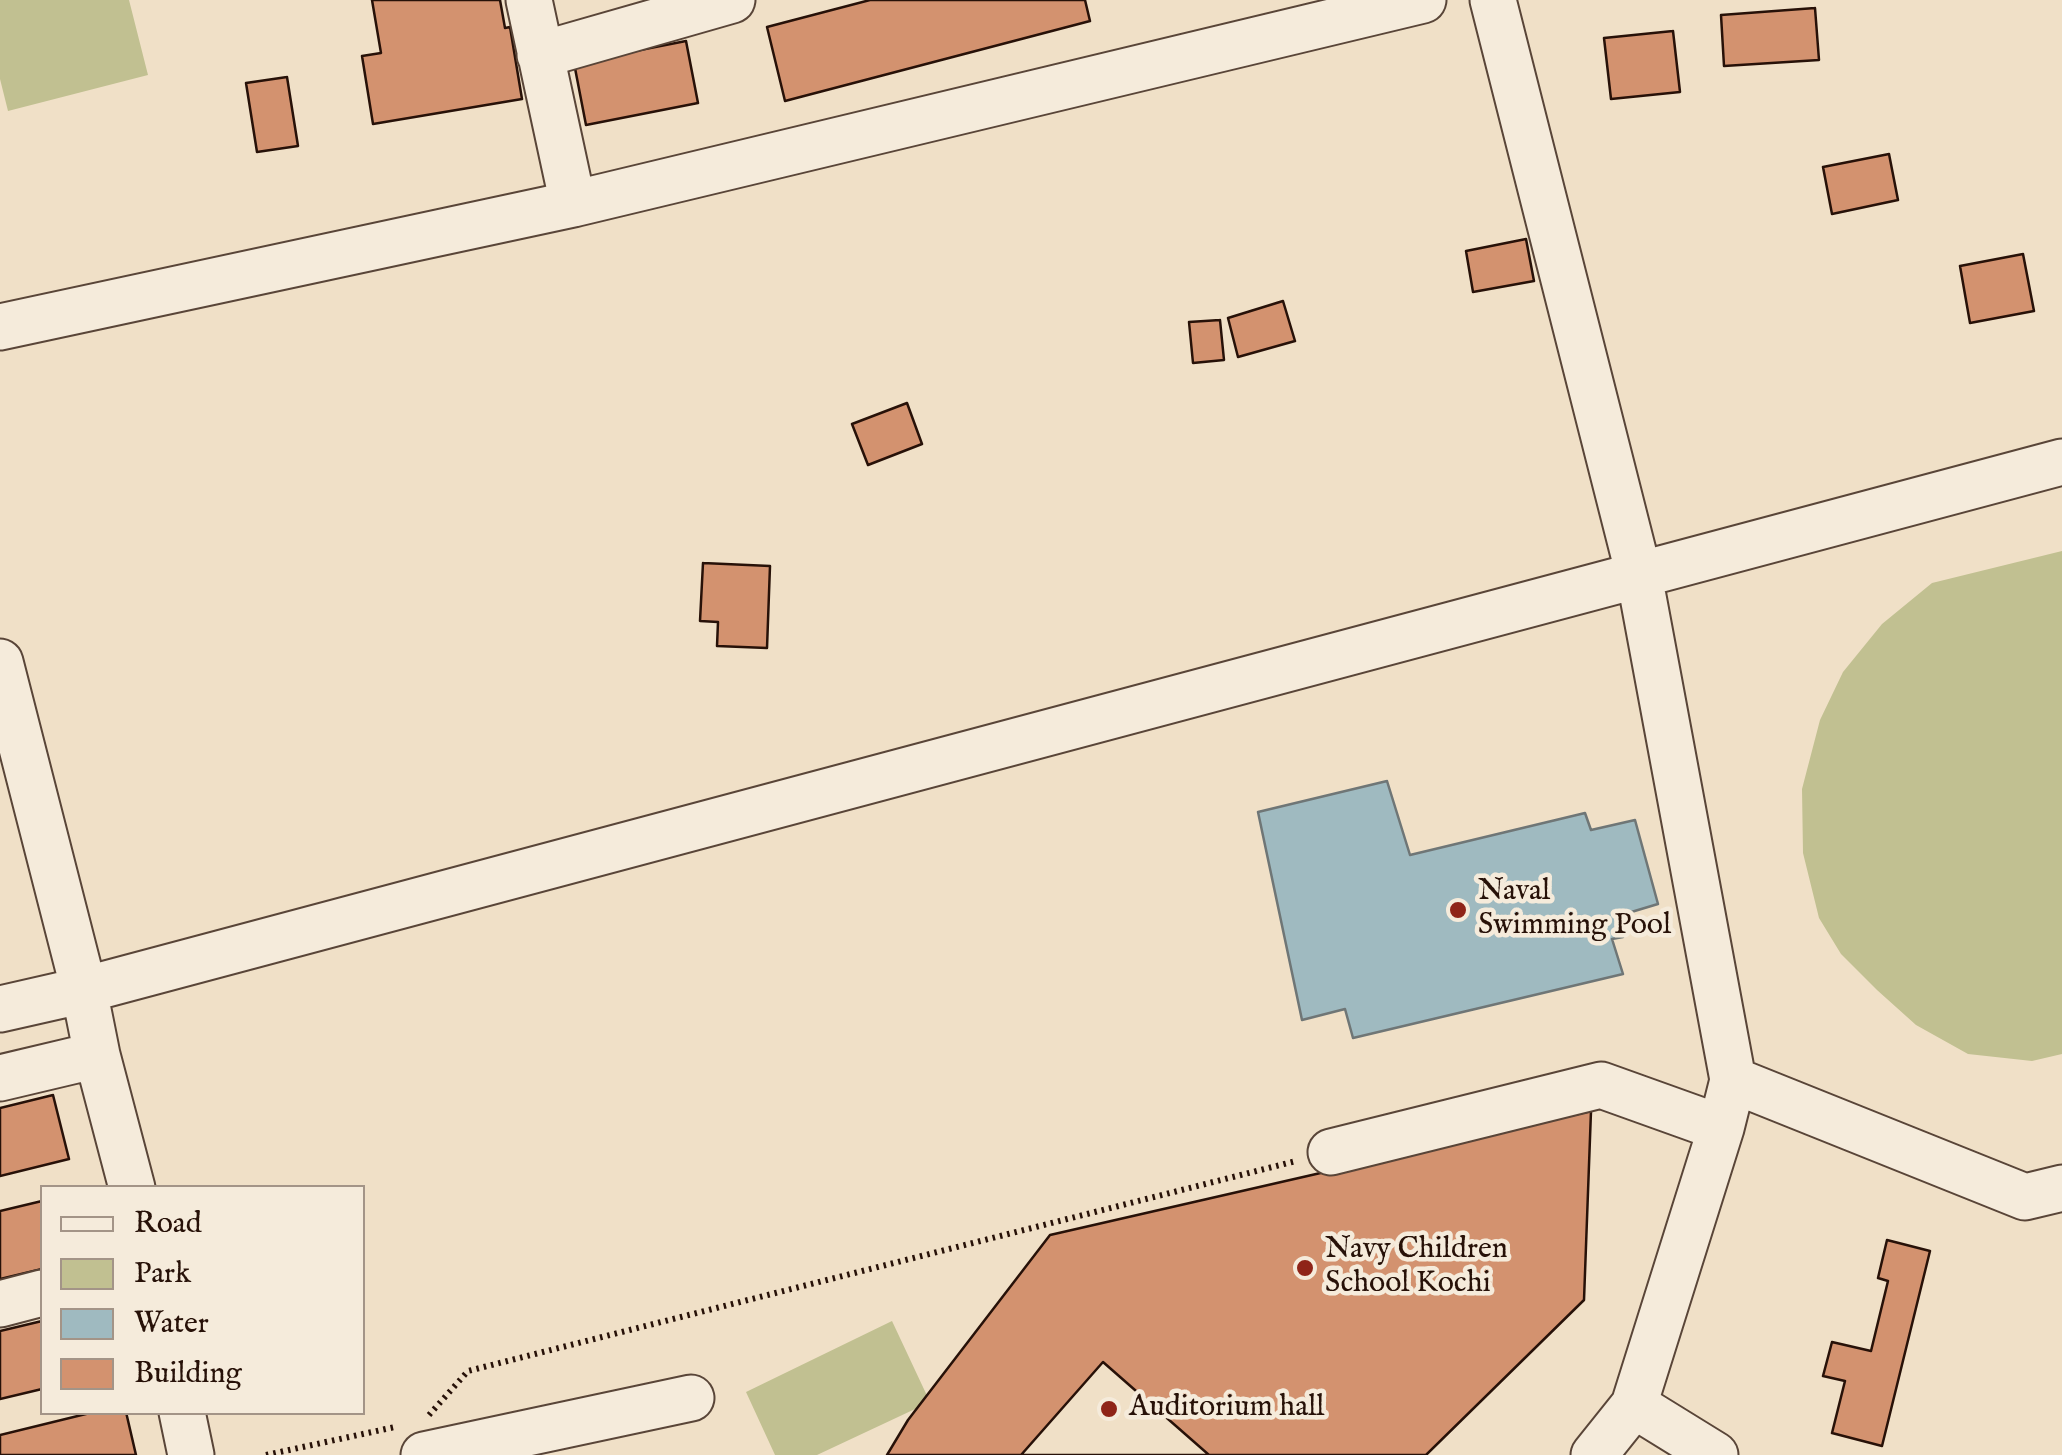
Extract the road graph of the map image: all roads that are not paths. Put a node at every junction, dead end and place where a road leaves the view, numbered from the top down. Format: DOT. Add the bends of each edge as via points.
graph roads {
  1 [pos="528,0"];
  2 [pos="732,0"];
  3 [pos="1423,0"];
  4 [pos="1493,0"];
  5 [pos="540,55"];
  6 [pos="573,204"];
  7 [pos="0,327"];
  8 [pos="2062,462"];
  9 [pos="1639,575"];
  10 [pos="0,662"];
  11 [pos="84,990"];
  12 [pos="0,1009"];
  13 [pos="98,1055"];
  14 [pos="0,1078"];
  15 [pos="1733,1080"];
  16 [pos="1721,1128"];
  17 [pos="1331,1152"];
  18 [pos="131,1185"];
  19 [pos="2062,1188"];
  20 [pos="40,1293"];
  21 [pos="0,1304"];
  22 [pos="691,1398"];
  23 [pos="1634,1405"];
  24 [pos="183,1415"];
  25 [pos="419,1433"];
  26 [pos="191,1455"];
  27 [pos="1594,1455"];
  28 [pos="1715,1455"];
  1 -- 5 [label="street"];
  2 -- 5 [label="street"];
  3 -- 6 [label="street"];
  4 -- 9 [label="street"];
  5 -- 6 [label="street"];
  6 -- 7 [label="street"];
  8 -- 9 [label="street"];
  9 -- 11 [label="street"];
  9 -- 15 [label="street"];
  10 -- 11 [label="street"];
  11 -- 12 [label="street"];
  11 -- 13 [label="street"];
  13 -- 14 [label="street"];
  13 -- 18 [label="street"];
  15 -- 16 [label="street"];
  15 -- 19 [label="street" via="2025,1196"];
  16 -- 17 [label="street" via="1601,1085"];
  16 -- 23 [label="street"];
  20 -- 21 [label="street"];
  22 -- 25 [label="street"];
  23 -- 27 [label="street"];
  23 -- 28 [label="street"];
  24 -- 26 [label="street"];
}
